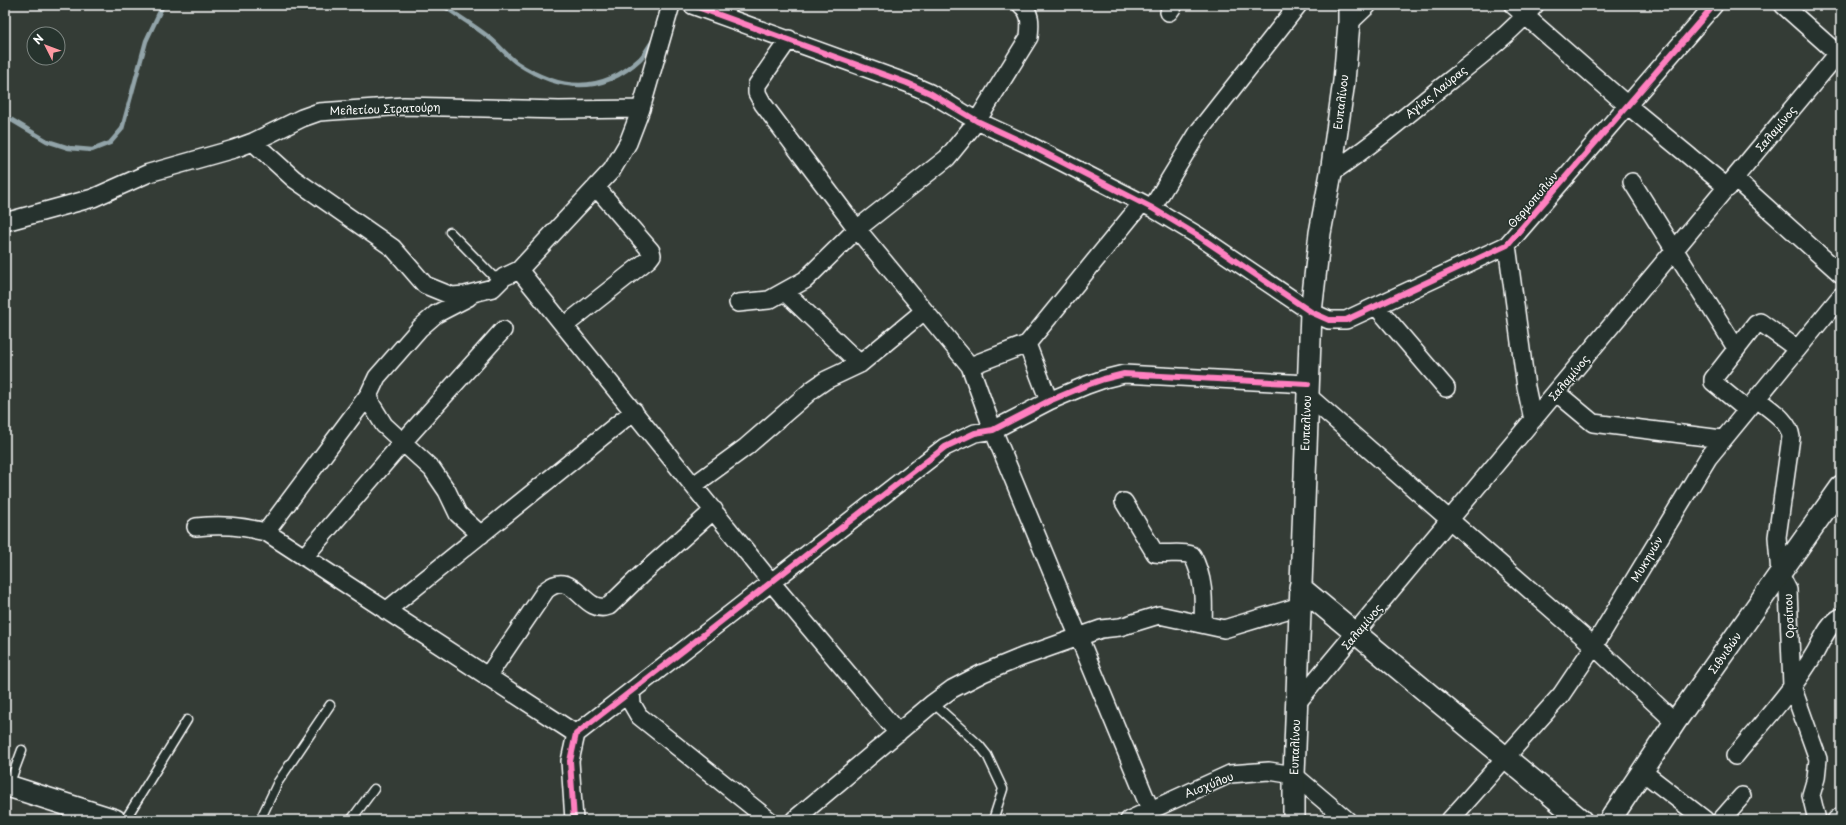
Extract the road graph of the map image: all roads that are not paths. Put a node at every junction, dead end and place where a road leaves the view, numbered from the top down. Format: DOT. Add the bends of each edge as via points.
graph roads {
  1 [pos="670,5"];
  2 [pos="1020,5"];
  3 [pos="1298,5"];
  4 [pos="1368,5"];
  5 [pos="1714,5"];
  6 [pos="1783,5"];
  7 [pos="697,6"];
  8 [pos="1524,9"];
  9 [pos="1349,14"];
  10 [pos="789,39"];
  11 [pos="1838,59"];
  12 [pos="1627,105"];
  13 [pos="641,109"];
  14 [pos="977,120"];
  15 [pos="253,142"];
  16 [pos="1331,173"];
  17 [pos="1632,182"];
  18 [pos="1732,183"];
  19 [pos="596,187"];
  20 [pos="1147,205"];
  21 [pos="5,222"];
  22 [pos="857,229"];
  23 [pos="450,232"];
  24 [pos="1507,245"];
  25 [pos="1675,251"];
  26 [pos="511,274"];
  27 [pos="1841,274"];
  28 [pos="480,292"];
  29 [pos="785,292"];
  30 [pos="1841,296"];
  31 [pos="738,303"];
  32 [pos="1376,306"];
  33 [pos="924,311"];
  34 [pos="1311,312"];
  35 [pos="564,326"];
  36 [pos="504,330"];
  37 [pos="1027,344"];
  38 [pos="1736,348"];
  39 [pos="1796,348"];
  40 [pos="860,364"];
  41 [pos="970,366"];
  42 [pos="1446,388"];
  43 [pos="1307,390"];
  44 [pos="1557,393"];
  45 [pos="369,394"];
  46 [pos="1050,401"];
  47 [pos="1752,405"];
  48 [pos="634,412"];
  49 [pos="1533,420"];
  50 [pos="993,430"];
  51 [pos="1722,439"];
  52 [pos="402,443"];
  53 [pos="694,485"];
  54 [pos="1839,495"];
  55 [pos="1124,502"];
  56 [pos="714,510"];
  57 [pos="1450,522"];
  58 [pos="196,527"];
  59 [pos="266,532"];
  60 [pos="481,535"];
  61 [pos="304,557"];
  62 [pos="1780,574"];
  63 [pos="771,582"];
  64 [pos="1300,597"];
  65 [pos="386,611"];
  66 [pos="1841,617"];
  67 [pos="1203,624"];
  68 [pos="1357,632"];
  69 [pos="1080,637"];
  70 [pos="1594,646"];
  71 [pos="487,677"];
  72 [pos="1792,686"];
  73 [pos="631,691"];
  74 [pos="932,703"];
  75 [pos="1296,704"];
  76 [pos="330,705"];
  77 [pos="187,720"];
  78 [pos="1676,722"];
  79 [pos="898,733"];
  80 [pos="576,734"];
  81 [pos="22,750"];
  82 [pos="1735,756"];
  83 [pos="1505,758"];
  84 [pos="1643,772"];
  85 [pos="1294,774"];
  86 [pos="7,785"];
  87 [pos="374,789"];
  88 [pos="1742,796"];
  89 [pos="1150,809"];
  90 [pos="1841,816"];
  91 [pos="115,820"];
  92 [pos="124,820"];
  93 [pos="260,820"];
  94 [pos="351,820"];
  95 [pos="574,820"];
  96 [pos="769,820"];
  97 [pos="794,820"];
  98 [pos="993,820"];
  99 [pos="1129,820"];
  100 [pos="1294,820"];
  101 [pos="1347,820"];
  102 [pos="1450,820"];
  103 [pos="1581,820"];
  104 [pos="1610,820"];
  105 [pos="1705,820"];
  106 [pos="1721,820"];
  107 [pos="1817,820"];
  108 [pos="1836,820"];
  1 -- 13 [label="street"];
  2 -- 14 [label="street" via="1026,9 1030,21 1029,37"];
  3 -- 20 [label="street" via="1199,131"];
  4 -- 9 [label="street"];
  5 -- 12 [label="street, Θερμοπυλών"];
  6 -- 11 [label="street"];
  7 -- 10 [label="street, Θερμοπυλών"];
  8 -- 12 [label="street"];
  8 -- 16 [label="street, Αγίας Λαύρας" via="1473,62"];
  9 -- 16 [label="street, Ευπαλίνου" via="1344,81"];
  10 -- 14 [label="street, Θερμοπυλών" via="908,83"];
  10 -- 22 [label="street" via="757,85 757,93"];
  11 -- 18 [label="street, Σαλαμίνος"];
  12 -- 18 [label="street"];
  12 -- 24 [label="street, Θερμοπυλών"];
  13 -- 15 [label="street, Μελετίου Στρατούρη" via="559,110 404,106 332,110 302,118"];
  13 -- 19 [label="street" via="628,143 612,170"];
  14 -- 20 [label="street, Θερμοπυλών"];
  14 -- 22 [label="street" via="947,158"];
  15 -- 21 [label="street, Μελετίου Στρατούρη" via="149,173 93,198"];
  15 -- 28 [label="street" via="294,178 393,248 425,285 452,296"];
  16 -- 34 [label="street, Ευπαλίνου" via="1320,233"];
  17 -- 25 [label="street"];
  18 -- 25 [label="street, Σαλαμίνος"];
  18 -- 27 [label="street"];
  19 -- 26 [label="street"];
  19 -- 35 [label="street" via="652,255"];
  20 -- 34 [label="street, Θερμοπυλών" via="1197,235"];
  20 -- 37 [label="street"];
  22 -- 29 [label="street" via="805,280"];
  22 -- 33 [label="street"];
  23 -- 26 [label="lane" via="493,276"];
  24 -- 32 [label="street, Θερμοπυλών"];
  24 -- 49 [label="street" via="1526,387"];
  25 -- 38 [label="street"];
  25 -- 44 [label="street, Σαλαμίνος"];
  26 -- 28 [label="street" via="493,288"];
  26 -- 35 [label="street"];
  28 -- 45 [label="street" via="436,314 420,328 377,377"];
  29 -- 31 [label="street" via="769,300"];
  29 -- 40 [label="street"];
  30 -- 39 [label="street, Μυκηνών"];
  32 -- 34 [label="street, Θερμοπυλών" via="1346,320 1330,320"];
  32 -- 42 [label="street"];
  33 -- 40 [label="street"];
  33 -- 41 [label="street"];
  34 -- 43 [label="street, Ευπαλίνου"];
  35 -- 48 [label="street"];
  36 -- 52 [label="street"];
  37 -- 41 [label="street"];
  37 -- 46 [label="street"];
  38 -- 39 [label="street" via="1760,322"];
  38 -- 47 [label="street, Ορσίπου" via="1713,382"];
  39 -- 47 [label="street, Μυκηνών"];
  40 -- 53 [label="street" via="826,380 796,402 746,447"];
  41 -- 50 [label="street"];
  43 -- 46 [label="street" via="1124,374 1104,379"];
  43 -- 57 [label="street"];
  43 -- 64 [label="street, Ευπαλίνου"];
  44 -- 49 [label="street, Σαλαμίνος"];
  44 -- 51 [label="street" via="1593,423"];
  45 -- 52 [label="street" via="384,425"];
  45 -- 59 [label="street"];
  46 -- 50 [label="street"];
  47 -- 51 [label="street, Μυκηνών"];
  47 -- 62 [label="street, Ορσίπου" via="1785,422 1790,430 1777,537"];
  48 -- 53 [label="street"];
  48 -- 60 [label="street"];
  49 -- 57 [label="street, Σαλαμίνος"];
  50 -- 63 [label="street" via="975,433 945,447"];
  50 -- 69 [label="street"];
  51 -- 70 [label="street, Μυκηνών"];
  52 -- 60 [label="street" via="432,468 458,514"];
  52 -- 61 [label="street"];
  53 -- 56 [label="street"];
  54 -- 62 [label="street, Σιθνιδών"];
  55 -- 67 [label="street" via="1155,553 1165,555 1181,552 1192,555 1198,566 1204,591"];
  56 -- 63 [label="street"];
  56 -- 71 [label="street" via="609,606 602,609 596,607 562,582 552,585 546,590"];
  57 -- 68 [label="street, Σαλαμίνος"];
  57 -- 70 [label="street"];
  58 -- 59 [label="street" via="236,525"];
  59 -- 61 [label="street"];
  60 -- 65 [label="street"];
  61 -- 65 [label="street"];
  62 -- 72 [label="street, Ορσίπου" via="1788,590"];
  62 -- 78 [label="street, Σιθνιδών"];
  63 -- 73 [label="street"];
  63 -- 79 [label="street"];
  64 -- 67 [label="street" via="1224,629"];
  64 -- 68 [label="street"];
  64 -- 75 [label="street, Ευπαλίνου"];
  65 -- 71 [label="street"];
  66 -- 72 [label="street" via="1822,638"];
  67 -- 69 [label="street" via="1159,615 1120,627 1101,629"];
  68 -- 75 [label="street, Σαλαμίνος"];
  68 -- 83 [label="street"];
  69 -- 74 [label="street" via="983,673"];
  69 -- 89 [label="street"];
  70 -- 78 [label="street"];
  70 -- 83 [label="street, Μυκηνών" via="1561,695"];
  71 -- 80 [label="street"];
  72 -- 82 [label="street"];
  72 -- 107 [label="street, Ορσίπου" via="1818,759 1811,795"];
  73 -- 80 [label="street"];
  73 -- 96 [label="street" via="632,704 639,716"];
  74 -- 79 [label="street"];
  74 -- 98 [label="lane" via="979,746 996,772 1004,789"];
  75 -- 85 [label="street, Ευπαλίνου"];
  76 -- 93 [label="lane" via="278,782"];
  77 -- 92 [label="lane"];
  78 -- 84 [label="street, Σιθνιδών"];
  79 -- 97 [label="street"];
  80 -- 95 [label="street" via="570,761"];
  81 -- 86 [label="lane"];
  83 -- 102 [label="street, Μυκηνών"];
  83 -- 103 [label="street"];
  84 -- 104 [label="street, Σιθνιδών"];
  84 -- 105 [label="street"];
  85 -- 89 [label="street, Αισχύλου" via="1269,771 1230,774"];
  85 -- 100 [label="street, Ευπαλίνου"];
  85 -- 101 [label="street"];
  86 -- 91 [label="street"];
  87 -- 94 [label="lane"];
  88 -- 106 [label="street"];
  89 -- 99 [label="street, Αισχύλου"];
  90 -- 108 [label="street"];
}
